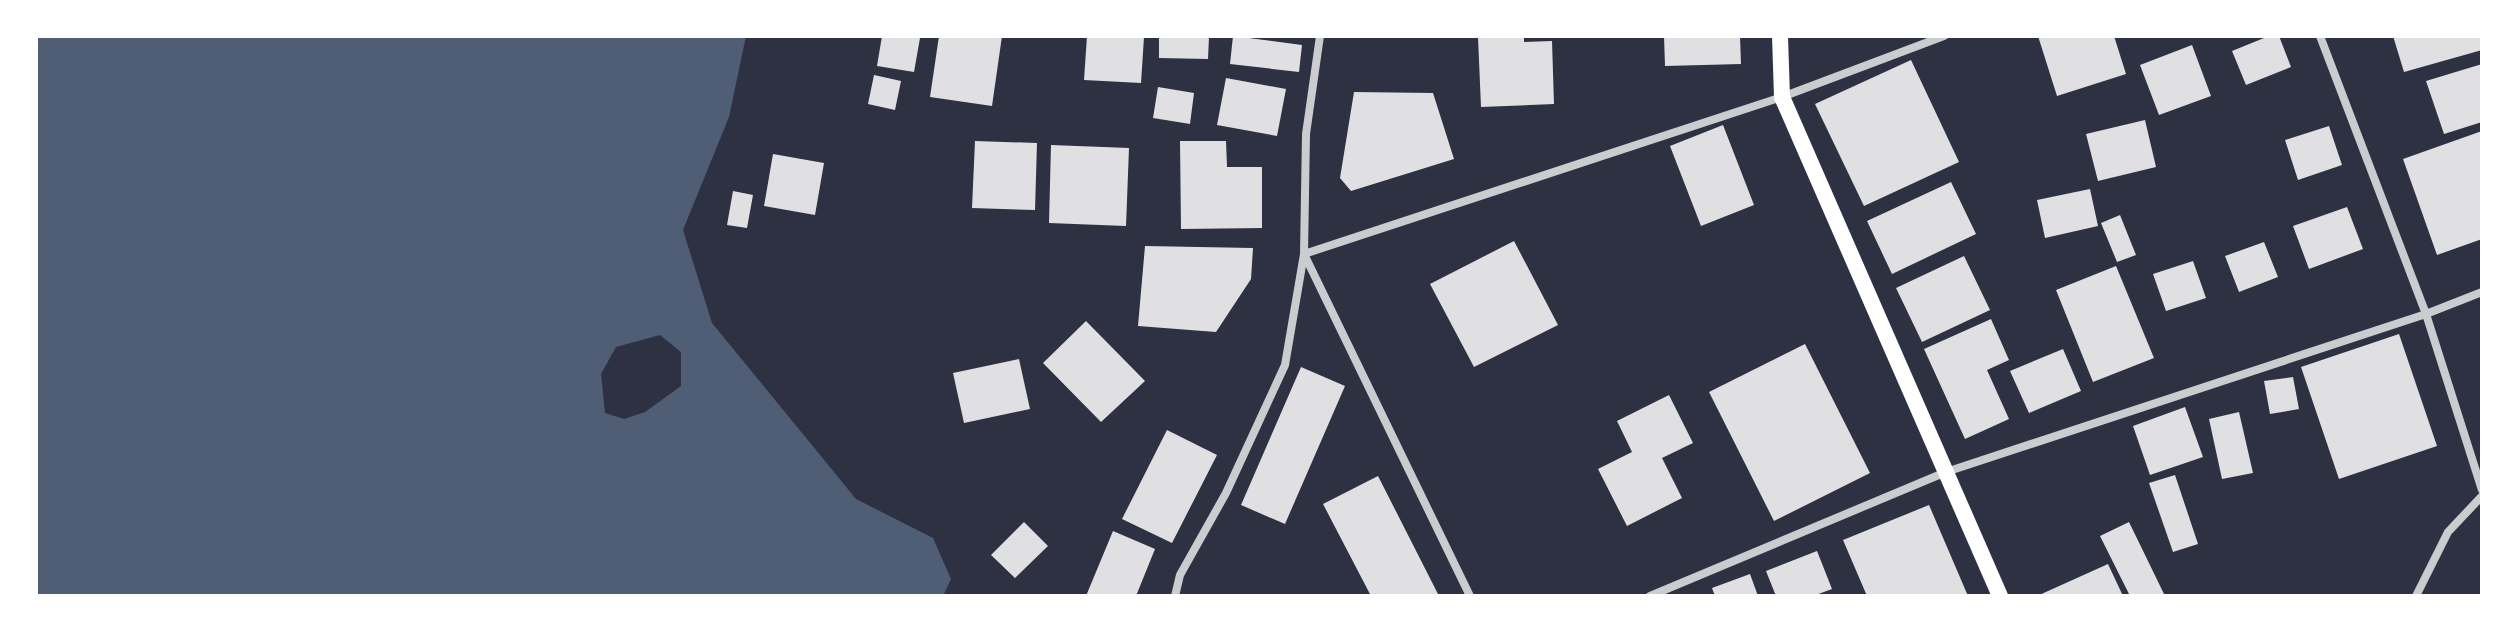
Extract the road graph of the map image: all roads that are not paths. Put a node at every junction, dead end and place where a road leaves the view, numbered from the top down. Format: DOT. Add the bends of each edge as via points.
graph roads {
  1 [pos="1320,36"];
  2 [pos="1780,36"];
  3 [pos="1944,36"];
  4 [pos="2320,36"];
  5 [pos="1782,97"];
  6 [pos="1304,254"];
  7 [pos="2482,292"];
  8 [pos="2426,314"];
  9 [pos="1946,472"];
  10 [pos="2482,493"];
  11 [pos="1175,596"];
  12 [pos="1470,596"];
  13 [pos="1650,596"];
  14 [pos="2000,596"];
  15 [pos="2416,596"];
  1 -- 6 [label="street" via="1306,134"];
  2 -- 5 [label="main road"];
  3 -- 5 [label="street"];
  4 -- 8 [label="street"];
  5 -- 6 [label="street"];
  5 -- 9 [label="main road"];
  6 -- 11 [label="street" via="1285,365 1226,493 1180,575"];
  6 -- 12 [label="street"];
  7 -- 8 [label="street"];
  8 -- 9 [label="street"];
  8 -- 10 [label="street"];
  9 -- 13 [label="street"];
  9 -- 14 [label="main road"];
  10 -- 15 [label="street" via="2448,532"];
}
